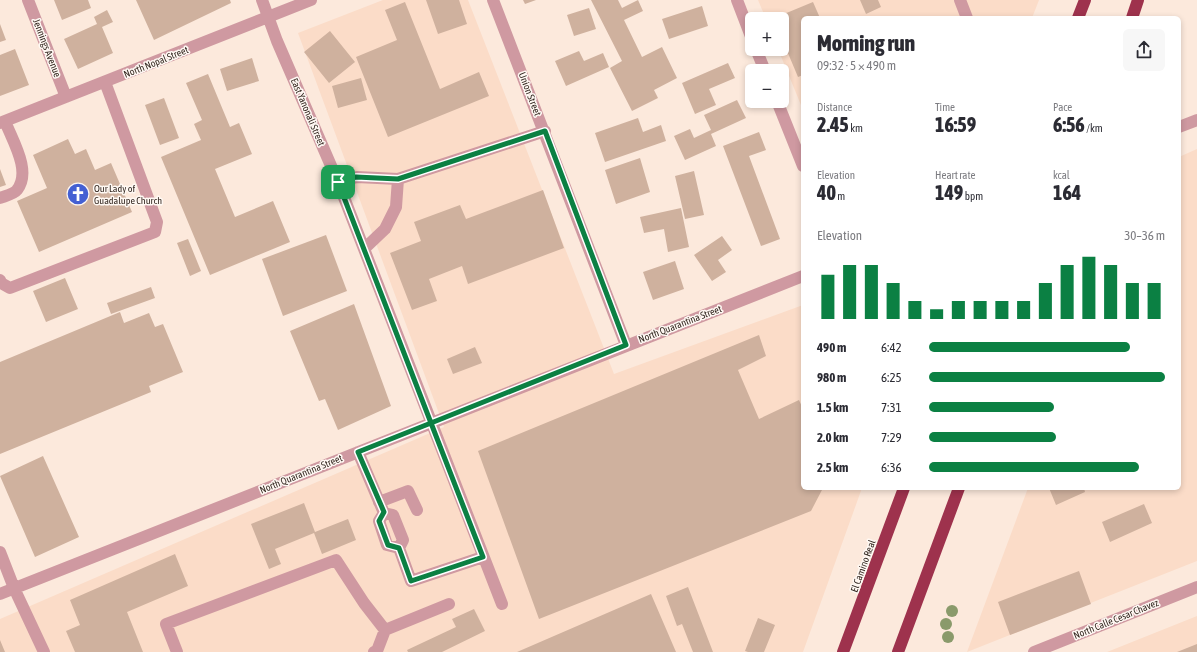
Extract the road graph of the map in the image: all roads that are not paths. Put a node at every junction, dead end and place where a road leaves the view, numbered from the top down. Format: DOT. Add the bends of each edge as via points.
graph roads {
  1 [pos="28,0"];
  2 [pos="262,0"];
  3 [pos="311,0"];
  4 [pos="493,0"];
  5 [pos="736,0"];
  6 [pos="960,0"];
  7 [pos="1085,0"];
  8 [pos="1138,0"];
  9 [pos="966,16"];
  10 [pos="1079,16"];
  11 [pos="1133,16"];
  12 [pos="269,17"];
  13 [pos="745,22"];
  14 [pos="104,82"];
  15 [pos="66,97"];
  16 [pos="780,108"];
  17 [pos="1197,120"];
  18 [pos="3,122"];
  19 [pos="1181,126"];
  20 [pos="545,131"];
  21 [pos="801,161"];
  22 [pos="398,179"];
  23 [pos="338,182"];
  24 [pos="0,198"];
  25 [pos="365,248"];
  26 [pos="801,277"];
  27 [pos="0,280"];
  28 [pos="626,345"];
  29 [pos="431,423"];
  30 [pos="358,452"];
  31 [pos="903,490"];
  32 [pos="958,490"];
  33 [pos="382,507"];
  34 [pos="417,510"];
  35 [pos="0,552"];
  36 [pos="483,557"];
  37 [pos="1197,587"];
  38 [pos="14,588"];
  39 [pos="0,594"];
  40 [pos="449,604"];
  41 [pos="502,604"];
  42 [pos="385,630"];
  43 [pos="44,652"];
  44 [pos="177,652"];
  45 [pos="374,652"];
  46 [pos="844,652"];
  47 [pos="898,652"];
  48 [pos="1034,652"];
  1 -- 15 [label="street, Jennings Avenue"];
  2 -- 12 [label="street, East Yanonali Street"];
  3 -- 12 [label="street, North Nopal Street"];
  4 -- 20 [label="street, Union Street"];
  5 -- 13 [label="street"];
  6 -- 9 [label="street"];
  7 -- 10 [label="highway"];
  8 -- 11 [label="highway"];
  12 -- 14 [label="street, North Nopal Street"];
  12 -- 23 [label="street, East Yanonali Street"];
  14 -- 15 [label="street, North Nopal Street"];
  14 -- 27 [label="street" via="157,222 154,232 10,288"];
  15 -- 18 [label="street, North Nopal Street"];
  16 -- 21 [label="street"];
  17 -- 19 [label="street"];
  18 -- 24 [label="street" via="22,164 22,179 16,191"];
  20 -- 22 [label="street"];
  20 -- 28 [label="street, Union Street"];
  22 -- 23 [label="street" via="356,177"];
  22 -- 25 [label="street" via="396,207 385,229"];
  23 -- 25 [label="street, East Yanonali Street"];
  25 -- 29 [label="street, East Yanonali Street"];
  26 -- 28 [label="street, North Quarantina Street"];
  28 -- 29 [label="street, North Quarantina Street"];
  29 -- 30 [label="street, North Quarantina Street"];
  29 -- 36 [label="street, East Yanonali Street"];
  30 -- 33 [label="street"];
  30 -- 38 [label="street, North Quarantina Street"];
  31 -- 46 [label="highway, El Camino Real"];
  32 -- 47 [label="highway"];
  33 -- 34 [label="street" via="408,491"];
  33 -- 36 [label="street" via="393,515 403,540 399,548 411,581"];
  35 -- 38 [label="street"];
  36 -- 41 [label="street, East Yanonali Street"];
  37 -- 48 [label="street, North Calle Cesar Chavez"];
  38 -- 39 [label="street, North Quarantina Street"];
  38 -- 43 [label="street"];
  40 -- 42 [label="street"];
  42 -- 44 [label="street" via="336,560 166,624"];
  42 -- 45 [label="street" via="377,651"];
}
